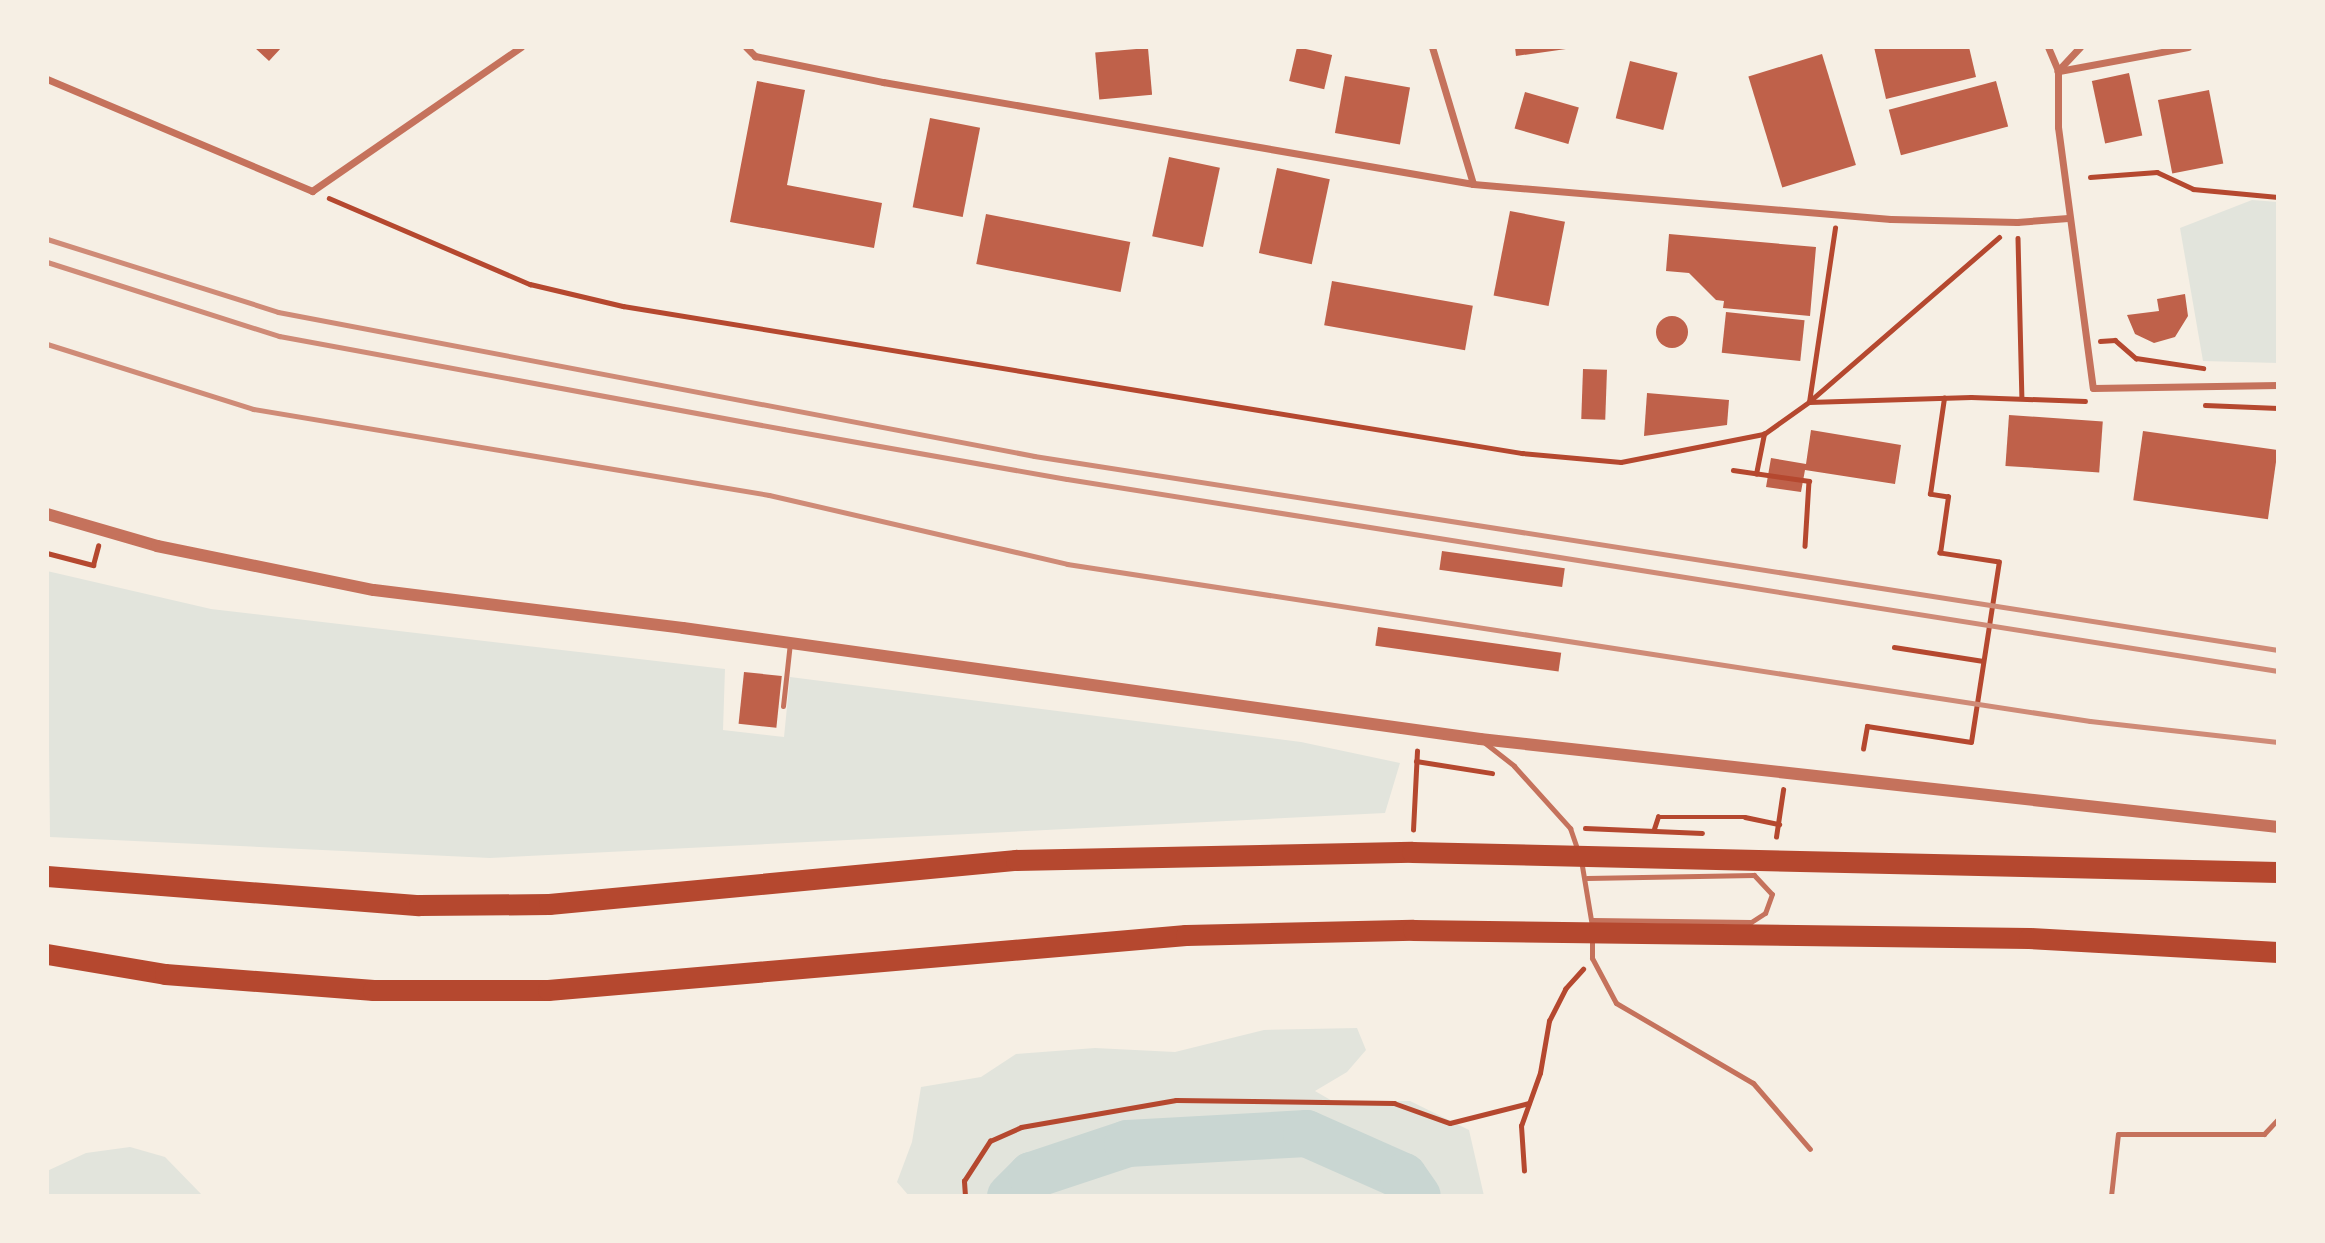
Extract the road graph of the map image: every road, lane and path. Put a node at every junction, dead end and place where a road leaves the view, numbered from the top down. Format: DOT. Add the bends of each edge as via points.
graph roads {
  1 [pos="521,47"];
  2 [pos="746,47"];
  3 [pos="1432,47"];
  4 [pos="2048,47"];
  5 [pos="2080,47"];
  6 [pos="2188,47"];
  7 [pos="2058,71"];
  8 [pos="47,79"];
  9 [pos="2090,177"];
  10 [pos="1473,184"];
  11 [pos="312,191"];
  12 [pos="2278,197"];
  13 [pos="1837,214"];
  14 [pos="2068,218"];
  15 [pos="2017,222"];
  16 [pos="2087,341"];
  17 [pos="2216,368"];
  18 [pos="2278,385"];
  19 [pos="1944,398"];
  20 [pos="2022,398"];
  21 [pos="2099,401"];
  22 [pos="1809,402"];
  23 [pos="2195,405"];
  24 [pos="2278,408"];
  25 [pos="1764,434"];
  26 [pos="1733,470"];
  27 [pos="1756,474"];
  28 [pos="47,514"];
  29 [pos="102,532"];
  30 [pos="1805,546"];
  31 [pos="47,553"];
  32 [pos="790,643"];
  33 [pos="1895,647"];
  34 [pos="1983,660"];
  35 [pos="783,706"];
  36 [pos="1480,739"];
  37 [pos="1863,749"];
  38 [pos="1416,751"];
  39 [pos="1416,761"];
  40 [pos="1492,773"];
  41 [pos="1783,789"];
  42 [pos="2278,827"];
  43 [pos="1570,828"];
  44 [pos="1654,829"];
  45 [pos="1708,834"];
  46 [pos="1762,838"];
  47 [pos="1776,839"];
  48 [pos="1412,852"];
  49 [pos="2278,872"];
  50 [pos="47,876"];
  51 [pos="1587,878"];
  52 [pos="1592,920"];
  53 [pos="2278,952"];
  54 [pos="47,954"];
  55 [pos="1592,958"];
  56 [pos="1529,1103"];
  57 [pos="2278,1119"];
  58 [pos="1810,1149"];
  59 [pos="1524,1171"];
  60 [pos="965,1196"];
  61 [pos="2111,1196"];
  1 -- 11 [label="street"];
  2 -- 10 [label="street" via="755,56 883,82"];
  3 -- 10 [label="street"];
  4 -- 7 [label="street"];
  5 -- 7 [label="street"];
  6 -- 7 [label="street"];
  7 -- 14 [label="street" via="2057,127"];
  8 -- 11 [label="street"];
  9 -- 12 [label="path" via="2157,172 2193,189"];
  10 -- 13 [label="street"];
  11 -- 25 [label="path" via="530,284 623,306 1522,453 1621,462"];
  13 -- 15 [label="street"];
  13 -- 22 [label="path"];
  14 -- 15 [label="street"];
  14 -- 16 [label="street"];
  15 -- 20 [label="path"];
  15 -- 22 [label="path"];
  16 -- 17 [label="path" via="2115,340 2137,358"];
  16 -- 18 [label="street" via="2093,388"];
  19 -- 20 [label="path"];
  19 -- 22 [label="path"];
  19 -- 34 [label="path" via="1930,494 1948,497 1940,553 1999,562"];
  20 -- 21 [label="path"];
  22 -- 25 [label="path"];
  23 -- 24 [label="path"];
  25 -- 27 [label="path"];
  26 -- 27 [label="path"];
  27 -- 30 [label="path" via="1809,481"];
  28 -- 29 [label="street"];
  29 -- 31 [label="path" via="93,565"];
  29 -- 32 [label="street" via="374,590"];
  32 -- 35 [label="lane"];
  32 -- 36 [label="street"];
  33 -- 34 [label="path"];
  34 -- 37 [label="path" via="1971,742 1867,726"];
  36 -- 42 [label="street"];
  36 -- 43 [label="lane" via="1514,766"];
  38 -- 39 [label="path"];
  39 -- 40 [label="path"];
  39 -- 48 [label="path"];
  41 -- 44 [label="path" via="1779,824 1745,817 1658,817"];
  43 -- 44 [label="path"];
  43 -- 51 [label="lane"];
  44 -- 45 [label="path"];
  46 -- 47 [label="path"];
  48 -- 49 [label="highway"];
  48 -- 50 [label="highway" via="1016,860 549,904 419,905 298,899"];
  51 -- 52 [label="lane"];
  51 -- 52 [label="lane" via="1754,876 1772,894 1765,913 1751,922"];
  52 -- 55 [label="lane"];
  53 -- 54 [label="highway" via="2029,938 1413,930 1185,935 548,990 373,990 165,974"];
  55 -- 56 [label="path" via="1565,989 1549,1021"];
  55 -- 58 [label="lane" via="1616,1003 1753,1083"];
  56 -- 59 [label="path" via="1521,1126"];
  56 -- 60 [label="path" via="1450,1123 1394,1103 1176,1100 1021,1127 990,1141 964,1181"];
  57 -- 61 [label="lane" via="2264,1134 2118,1134"];
}
